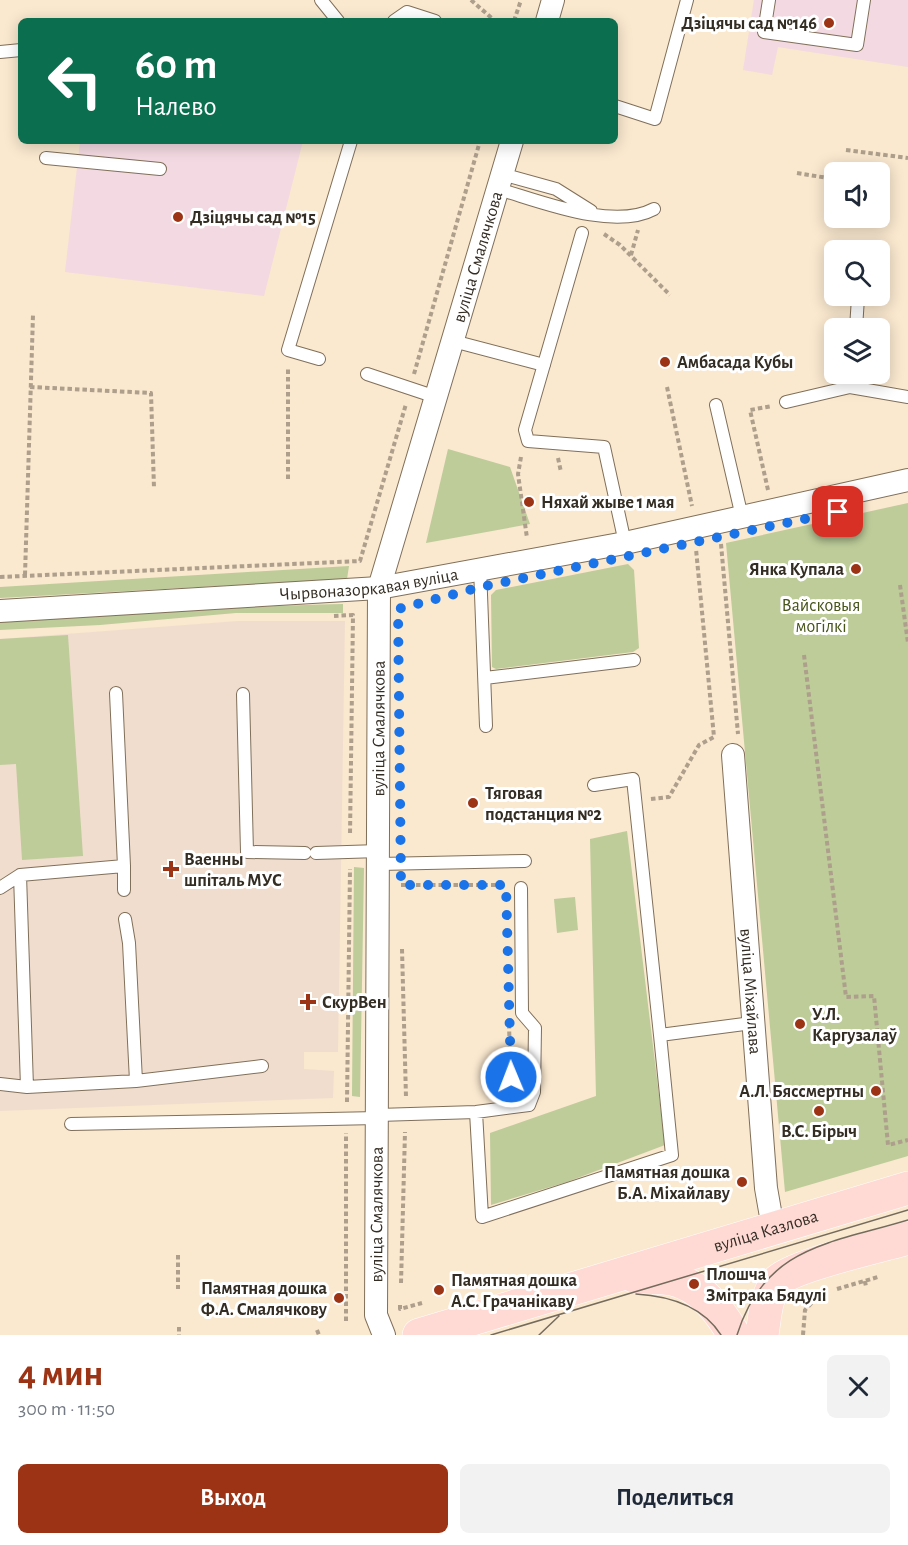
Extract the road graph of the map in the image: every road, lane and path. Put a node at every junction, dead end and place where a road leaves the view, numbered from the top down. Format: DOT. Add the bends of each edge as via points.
graph roads {
  1 [pos="321,0"];
  2 [pos="471,0"];
  3 [pos="521,0"];
  4 [pos="554,0"];
  5 [pos="687,0"];
  6 [pos="769,0"];
  7 [pos="864,0"];
  8 [pos="336,18"];
  9 [pos="398,18"];
  10 [pos="426,18"];
  11 [pos="492,18"];
  12 [pos="515,18"];
  13 [pos="548,18"];
  14 [pos="18,50"];
  15 [pos="0,51"];
  16 [pos="618,107"];
  17 [pos="350,144"];
  18 [pos="479,144"];
  19 [pos="511,144"];
  20 [pos="846,150"];
  21 [pos="46,158"];
  22 [pos="908,158"];
  23 [pos="160,169"];
  24 [pos="797,173"];
  25 [pos="824,177"];
  26 [pos="500,182"];
  27 [pos="648,212"];
  28 [pos="582,233"];
  29 [pos="631,255"];
  30 [pos="33,315"];
  31 [pos="453,341"];
  32 [pos="288,350"];
  33 [pos="319,359"];
  34 [pos="544,365"];
  35 [pos="367,374"];
  36 [pos="850,384"];
  37 [pos="30,387"];
  38 [pos="667,387"];
  39 [pos="850,387"];
  40 [pos="410,388"];
  41 [pos="436,397"];
  42 [pos="908,397"];
  43 [pos="786,402"];
  44 [pos="716,405"];
  45 [pos="24,408"];
  46 [pos="29,409"];
  47 [pos="525,430"];
  48 [pos="22,457"];
  49 [pos="28,457"];
  50 [pos="288,478"];
  51 [pos="908,480"];
  52 [pos="154,488"];
  53 [pos="768,494"];
  54 [pos="742,516"];
  55 [pos="20,526"];
  56 [pos="26,527"];
  57 [pos="696,535"];
  58 [pos="528,542"];
  59 [pos="625,543"];
  60 [pos="480,568"];
  61 [pos="25,575"];
  62 [pos="0,577"];
  63 [pos="900,585"];
  64 [pos="379,588"];
  65 [pos="0,611"];
  66 [pos="353,615"];
  67 [pos="908,643"];
  68 [pos="804,655"];
  69 [pos="634,660"];
  70 [pos="485,678"];
  71 [pos="116,693"];
  72 [pos="243,694"];
  73 [pos="486,726"];
  74 [pos="733,755"];
  75 [pos="594,785"];
  76 [pos="636,801"];
  77 [pos="350,853"];
  78 [pos="386,860"];
  79 [pos="525,861"];
  80 [pos="124,866"];
  81 [pos="20,875"];
  82 [pos="0,888"];
  83 [pos="521,888"];
  84 [pos="124,890"];
  85 [pos="506,897"];
  86 [pos="125,919"];
  87 [pos="509,1020"];
  88 [pos="752,1023"];
  89 [pos="660,1035"];
  90 [pos="500,1053"];
  91 [pos="510,1053"];
  92 [pos="262,1066"];
  93 [pos="136,1081"];
  94 [pos="0,1084"];
  95 [pos="27,1087"];
  96 [pos="406,1101"];
  97 [pos="417,1101"];
  98 [pos="511,1101"];
  99 [pos="476,1112"];
  100 [pos="378,1116"];
  101 [pos="346,1117"];
  102 [pos="71,1124"];
  103 [pos="908,1140"];
  104 [pos="908,1188"];
  105 [pos="773,1228"];
  106 [pos="908,1238"];
  107 [pos="178,1255"];
  108 [pos="623,1275"];
  109 [pos="886,1275"];
  110 [pos="864,1281"];
  111 [pos="866,1287"];
  112 [pos="178,1289"];
  113 [pos="346,1321"];
  114 [pos="179,1327"];
  115 [pos="179,1335"];
  116 [pos="384,1335"];
  117 [pos="419,1335"];
  118 [pos="734,1335"];
  119 [pos="762,1335"];
  120 [pos="803,1335"];
  1 -- 8 [label="lane"];
  2 -- 11 [label="path"];
  3 -- 12 [label="path"];
  4 -- 13 [label="street"];
  5 -- 16 [label="lane" via="655,119"];
  6 -- 7 [label="lane" via="764,32 857,45"];
  9 -- 10 [label="lane" via="407,12"];
  14 -- 15 [label="lane"];
  17 -- 32 [label="lane"];
  18 -- 40 [label="path"];
  19 -- 26 [label="street, вуліца Смалячкова"];
  20 -- 22 [label="path"];
  21 -- 23 [label="lane"];
  24 -- 25 [label="path"];
  26 -- 27 [label="lane" via="597,215"];
  26 -- 31 [label="street, вуліца Смалячкова"];
  27 -- 29 [label="path"];
  28 -- 34 [label="lane"];
  30 -- 37 [label="path"];
  31 -- 34 [label="lane"];
  31 -- 41 [label="street, вуліца Смалячкова"];
  32 -- 33 [label="lane"];
  32 -- 50 [label="path"];
  34 -- 47 [label="lane"];
  35 -- 40 [label="lane"];
  36 -- 39 [label="lane"];
  37 -- 46 [label="path"];
  37 -- 52 [label="path" via="151,393"];
  38 -- 57 [label="path"];
  39 -- 42 [label="lane"];
  39 -- 43 [label="lane"];
  40 -- 41 [label="lane"];
  40 -- 61 [label="path" via="360,561"];
  41 -- 64 [label="street, вуліца Смалячкова"];
  43 -- 53 [label="path" via="750,410"];
  44 -- 54 [label="lane"];
  45 -- 46 [label="path"];
  46 -- 49 [label="path"];
  47 -- 58 [label="path" via="518,474"];
  47 -- 59 [label="lane" via="528,441 604,447"];
  48 -- 49 [label="path"];
  49 -- 56 [label="path"];
  51 -- 54 [label="street, Чырвоназоркавая вуліца"];
  54 -- 57 [label="street, Чырвоназоркавая вуліца"];
  55 -- 56 [label="path"];
  56 -- 61 [label="path"];
  57 -- 59 [label="street, Чырвоназоркавая вуліца"];
  57 -- 76 [label="path" via="714,737 699,745 669,797"];
  59 -- 60 [label="street, Чырвоназоркавая вуліца"];
  60 -- 64 [label="street, Чырвоназоркавая вуліца"];
  60 -- 70 [label="lane"];
  61 -- 62 [label="path"];
  63 -- 67 [label="path"];
  64 -- 65 [label="street, Чырвоназоркавая вуліца"];
  64 -- 78 [label="street, вуліца Смалячкова"];
  66 -- 77 [label="path"];
  68 -- 103 [label="path" via="846,997 874,996 888,1145"];
  69 -- 70 [label="lane"];
  70 -- 73 [label="lane"];
  71 -- 80 [label="lane"];
  72 -- 77 [label="lane" via="247,852"];
  74 -- 88 [label="street, вуліца Міхайлава"];
  75 -- 76 [label="lane" via="633,779"];
  76 -- 89 [label="lane"];
  77 -- 78 [label="lane"];
  77 -- 101 [label="path"];
  78 -- 79 [label="lane"];
  78 -- 85 [label="path" via="401,885 506,885"];
  78 -- 100 [label="street, вуліца Смалячкова"];
  80 -- 81 [label="lane"];
  80 -- 84 [label="lane"];
  81 -- 82 [label="lane"];
  81 -- 95 [label="lane"];
  83 -- 99 [label="lane" via="522,1013 535,1028 534,1092 530,1105"];
  86 -- 93 [label="lane"];
  87 -- 91 [label="path"];
  88 -- 89 [label="lane"];
  88 -- 105 [label="street, вуліца Міхайлава"];
  89 -- 99 [label="lane" via="672,1155 482,1217"];
  90 -- 91 [label="path"];
  91 -- 98 [label="path"];
  92 -- 93 [label="lane"];
  93 -- 95 [label="lane"];
  94 -- 95 [label="lane"];
  96 -- 97 [label="path"];
  99 -- 100 [label="lane"];
  100 -- 101 [label="lane"];
  100 -- 116 [label="street, вуліца Смалячкова" via="376,1315"];
  101 -- 102 [label="lane"];
  101 -- 113 [label="path"];
  104 -- 105 [label="main road, вуліца Казлова"];
  105 -- 108 [label="main road, вуліца Казлова"];
  106 -- 119 [label="main road" via="796,1270 778,1281 768,1299"];
  107 -- 112 [label="path"];
  108 -- 117 [label="main road, вуліца Казлова"];
  108 -- 118 [label="main road, вуліца Казлова" via="673,1279 696,1290 717,1307"];
  109 -- 110 [label="path"];
  110 -- 111 [label="path"];
  110 -- 120 [label="path" via="819,1293 805,1310"];
  114 -- 115 [label="path"];
}
